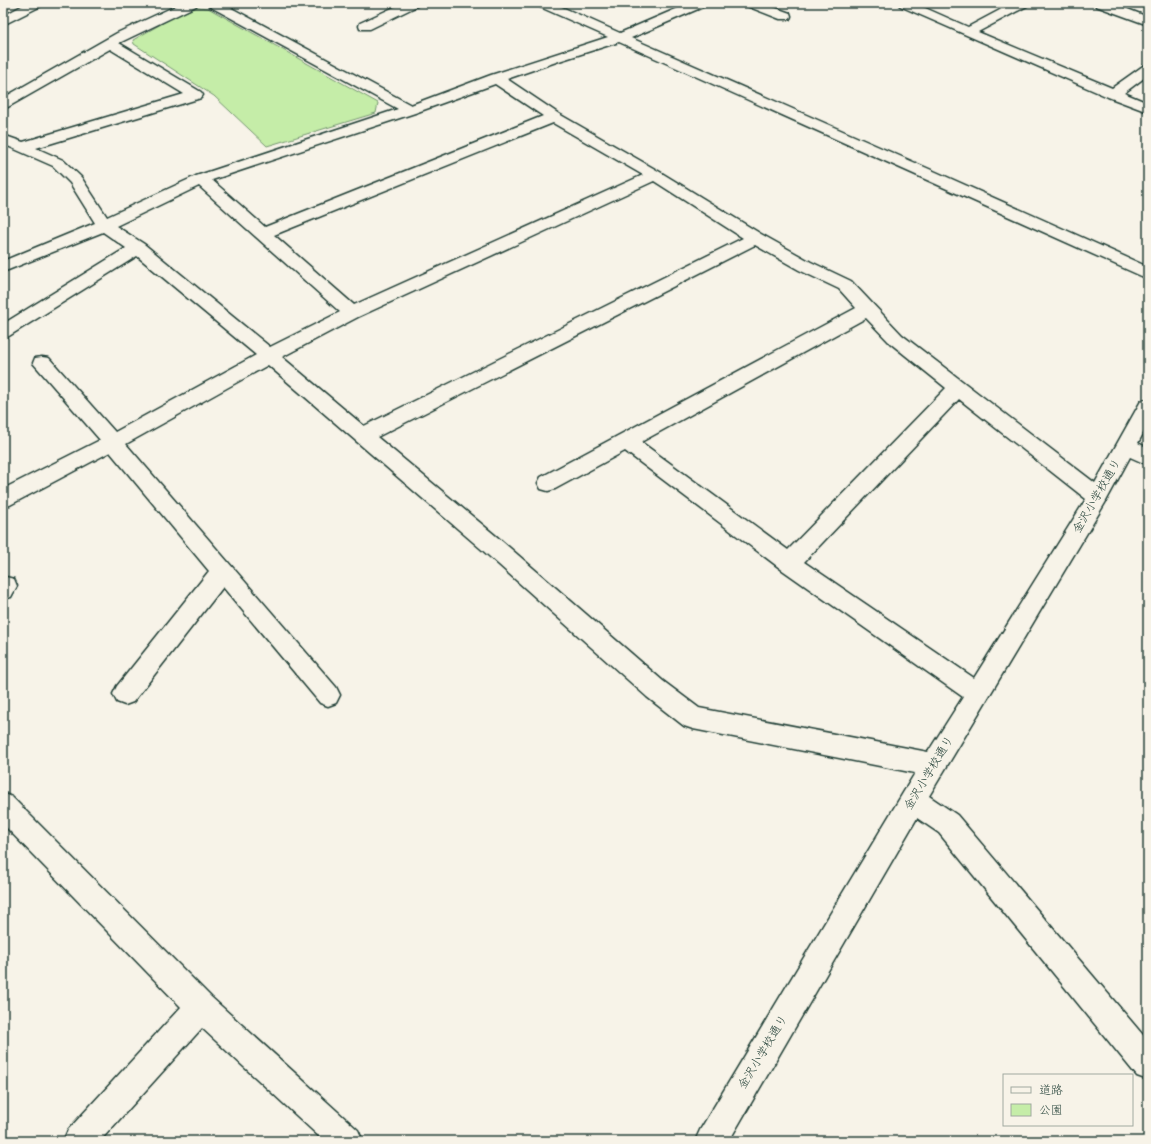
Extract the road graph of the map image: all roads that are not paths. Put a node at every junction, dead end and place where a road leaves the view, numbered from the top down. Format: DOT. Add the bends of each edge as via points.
graph roads {
  1 [pos="37,3"];
  2 [pos="192,3"];
  3 [pos="213,3"];
  4 [pos="413,3"];
  5 [pos="542,3"];
  6 [pos="701,3"];
  7 [pos="751,3"];
  8 [pos="904,3"];
  9 [pos="1024,3"];
  10 [pos="1100,3"];
  11 [pos="785,16"];
  12 [pos="3,20"];
  13 [pos="1148,21"];
  14 [pos="365,26"];
  15 [pos="968,32"];
  16 [pos="619,38"];
  17 [pos="110,43"];
  18 [pos="1148,69"];
  19 [pos="496,78"];
  20 [pos="1113,94"];
  21 [pos="3,104"];
  22 [pos="1148,108"];
  23 [pos="410,110"];
  24 [pos="554,117"];
  25 [pos="3,140"];
  26 [pos="24,147"];
  27 [pos="655,175"];
  28 [pos="201,179"];
  29 [pos="104,225"];
  30 [pos="263,234"];
  31 [pos="755,238"];
  32 [pos="138,248"];
  33 [pos="3,267"];
  34 [pos="1148,274"];
  35 [pos="868,309"];
  36 [pos="352,313"];
  37 [pos="3,332"];
  38 [pos="269,356"];
  39 [pos="42,364"];
  40 [pos="958,388"];
  41 [pos="1148,406"];
  42 [pos="363,436"];
  43 [pos="626,441"];
  44 [pos="113,442"];
  45 [pos="1126,446"];
  46 [pos="1148,458"];
  47 [pos="548,483"];
  48 [pos="1098,497"];
  49 [pos="3,499"];
  50 [pos="789,563"];
  51 [pos="222,571"];
  52 [pos="977,693"];
  53 [pos="125,694"];
  54 [pos="328,695"];
  55 [pos="934,765"];
  56 [pos="913,800"];
  57 [pos="3,806"];
  58 [pos="201,1007"];
  59 [pos="1148,1065"];
  60 [pos="79,1141"];
  61 [pos="347,1141"];
  62 [pos="711,1141"];
  1 -- 12 [label="street"];
  2 -- 17 [label="street"];
  3 -- 23 [label="street"];
  4 -- 14 [label="street"];
  5 -- 16 [label="street"];
  6 -- 16 [label="street"];
  7 -- 11 [label="street"];
  8 -- 15 [label="street"];
  9 -- 15 [label="street"];
  10 -- 13 [label="street"];
  15 -- 20 [label="street"];
  16 -- 19 [label="street"];
  16 -- 34 [label="street" via="931,175"];
  17 -- 21 [label="street"];
  17 -- 26 [label="street" via="196,95"];
  18 -- 20 [label="street"];
  19 -- 23 [label="street"];
  19 -- 24 [label="street"];
  20 -- 22 [label="street"];
  23 -- 28 [label="street"];
  24 -- 27 [label="street"];
  24 -- 30 [label="street"];
  25 -- 26 [label="street"];
  26 -- 29 [label="street" via="58,163 76,180"];
  27 -- 31 [label="street"];
  27 -- 36 [label="street"];
  28 -- 29 [label="street"];
  28 -- 30 [label="street"];
  29 -- 32 [label="street"];
  29 -- 33 [label="street"];
  30 -- 36 [label="street"];
  31 -- 35 [label="street" via="845,285"];
  31 -- 42 [label="street"];
  32 -- 37 [label="street"];
  32 -- 38 [label="street"];
  35 -- 40 [label="street" via="896,340"];
  35 -- 43 [label="street"];
  36 -- 38 [label="street"];
  38 -- 42 [label="street"];
  38 -- 44 [label="street"];
  39 -- 44 [label="street"];
  40 -- 48 [label="street"];
  40 -- 50 [label="street"];
  41 -- 45 [label="street, 金沢小学校通り"];
  42 -- 55 [label="street" via="655,689 693,718"];
  43 -- 47 [label="street"];
  43 -- 50 [label="street"];
  44 -- 49 [label="street"];
  44 -- 51 [label="street"];
  45 -- 46 [label="street"];
  45 -- 48 [label="street, 金沢小学校通り"];
  48 -- 52 [label="street, 金沢小学校通り"];
  50 -- 52 [label="street"];
  51 -- 53 [label="street"];
  51 -- 54 [label="street"];
  52 -- 55 [label="street, 金沢小学校通り"];
  55 -- 56 [label="street, 金沢小学校通り"];
  56 -- 59 [label="street" via="948,824"];
  56 -- 62 [label="street, 金沢小学校通り"];
  57 -- 58 [label="street"];
  58 -- 60 [label="street"];
  58 -- 61 [label="street"];
}
